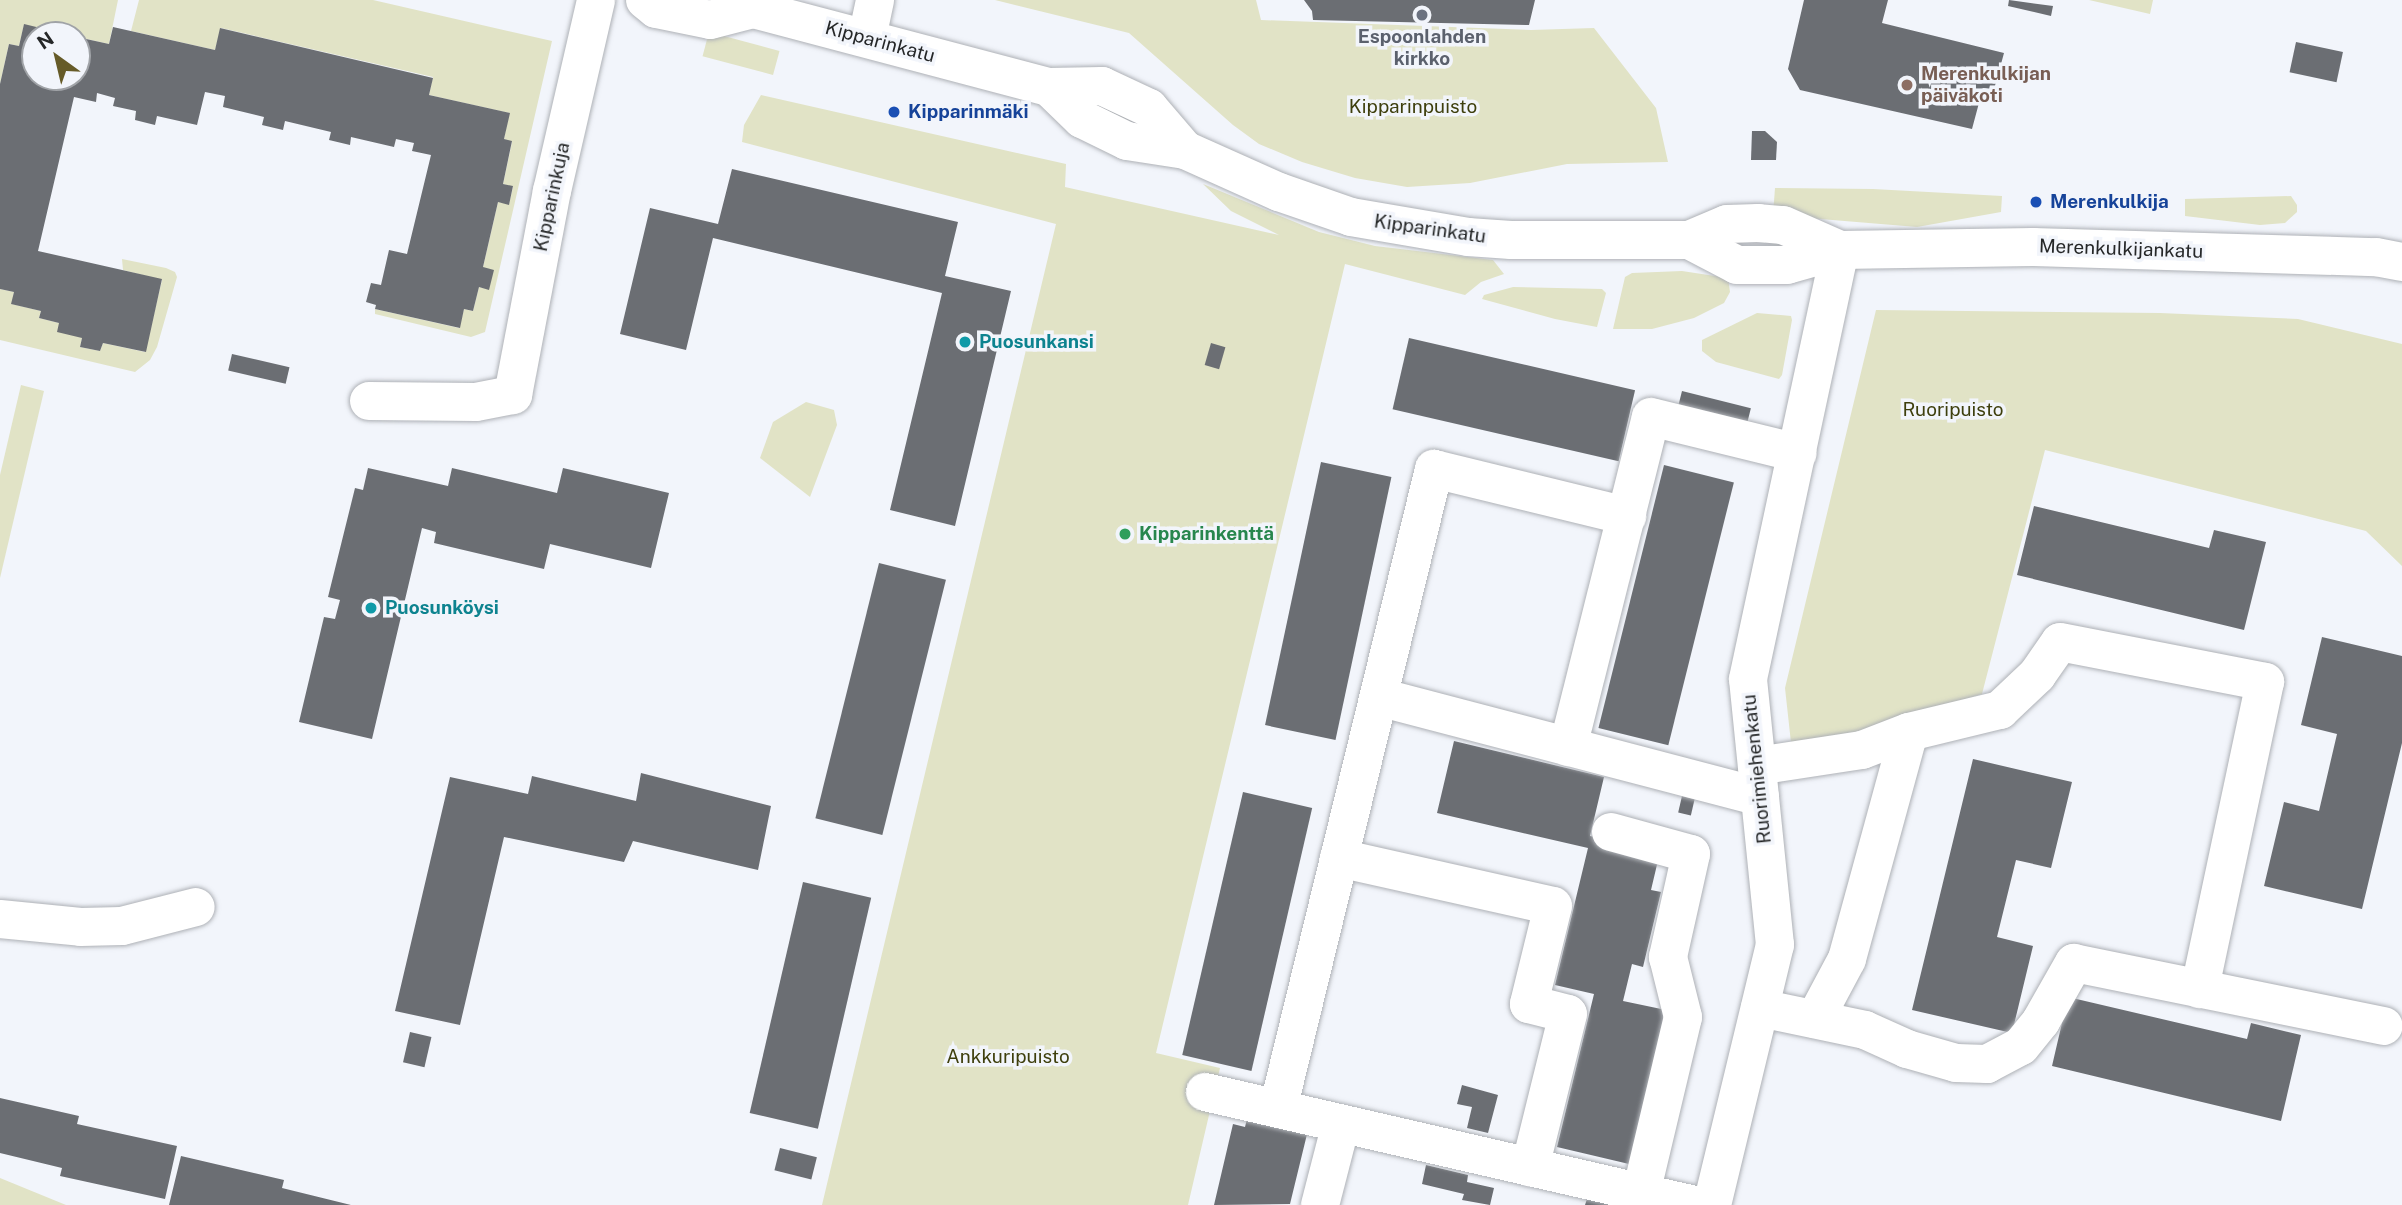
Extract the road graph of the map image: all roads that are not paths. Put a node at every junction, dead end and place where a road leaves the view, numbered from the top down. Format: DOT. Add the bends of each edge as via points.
graph roads {
  1 [pos="596,0"];
  2 [pos="645,0"];
  3 [pos="874,0"];
  4 [pos="748,4"];
  5 [pos="867,38"];
  6 [pos="1840,250"];
  7 [pos="2402,262"];
  8 [pos="369,401"];
  9 [pos="1798,453"];
  10 [pos="1627,516"];
  11 [pos="1379,697"];
  12 [pos="1909,733"];
  13 [pos="1568,747"];
  14 [pos="1758,782"];
  15 [pos="1611,831"];
  16 [pos="1339,858"];
  17 [pos="196,907"];
  18 [pos="0,919"];
  19 [pos="2200,989"];
  20 [pos="1760,1008"];
  21 [pos="1815,1019"];
  22 [pos="2384,1026"];
  23 [pos="1205,1092"];
  24 [pos="1278,1109"];
  25 [pos="1341,1124"];
  26 [pos="1530,1167"];
  27 [pos="1562,1190"];
  28 [pos="1641,1193"];
  29 [pos="1320,1205"];
  30 [pos="1695,1205"];
  31 [pos="1712,1205"];
  1 -- 8 [label="street, Kipparinkuja" via="552,191 513,395 476,402"];
  2 -- 4 [label="street, Kipparinkatu" via="656,9 710,20"];
  3 -- 5 [label="street"];
  4 -- 5 [label="street, Kipparinkatu"];
  5 -- 6 [label="street, Kipparinkatu" via="1049,87 1082,119 1127,141 1185,150 1279,192 1351,217 1511,240 1689,240 1727,224 1758,223 1783,225"];
  6 -- 7 [label="street, Merenkulkijankatu" via="2033,247 2376,257"];
  6 -- 9 [label="street, Ruorimiehenkatu"];
  9 -- 10 [label="street" via="1651,417"];
  9 -- 14 [label="street, Ruorimiehenkatu" via="1748,679"];
  10 -- 11 [label="street" via="1434,469"];
  10 -- 13 [label="street"];
  11 -- 13 [label="street"];
  11 -- 16 [label="street"];
  12 -- 14 [label="street"];
  12 -- 19 [label="street" via="2000,710 2037,675 2060,642 2265,682"];
  12 -- 21 [label="street" via="1847,959"];
  13 -- 14 [label="street"];
  14 -- 20 [label="street, Ruorimiehenkatu" via="1775,945"];
  15 -- 28 [label="street" via="1691,854 1668,957 1682,1017"];
  16 -- 24 [label="street"];
  16 -- 26 [label="street" via="1553,906 1529,1004 1568,1014"];
  17 -- 18 [label="street" via="121,926"];
  19 -- 21 [label="street" via="2074,963 2021,1046 1987,1064 1956,1063 1907,1049 1865,1030"];
  19 -- 22 [label="street"];
  20 -- 21 [label="street"];
  20 -- 31 [label="street, Ruorimiehenkatu"];
  23 -- 24 [label="street"];
  24 -- 25 [label="street"];
  25 -- 26 [label="street"];
  25 -- 29 [label="street"];
  26 -- 27 [label="street"];
  27 -- 28 [label="street"];
  28 -- 30 [label="street"];
}
